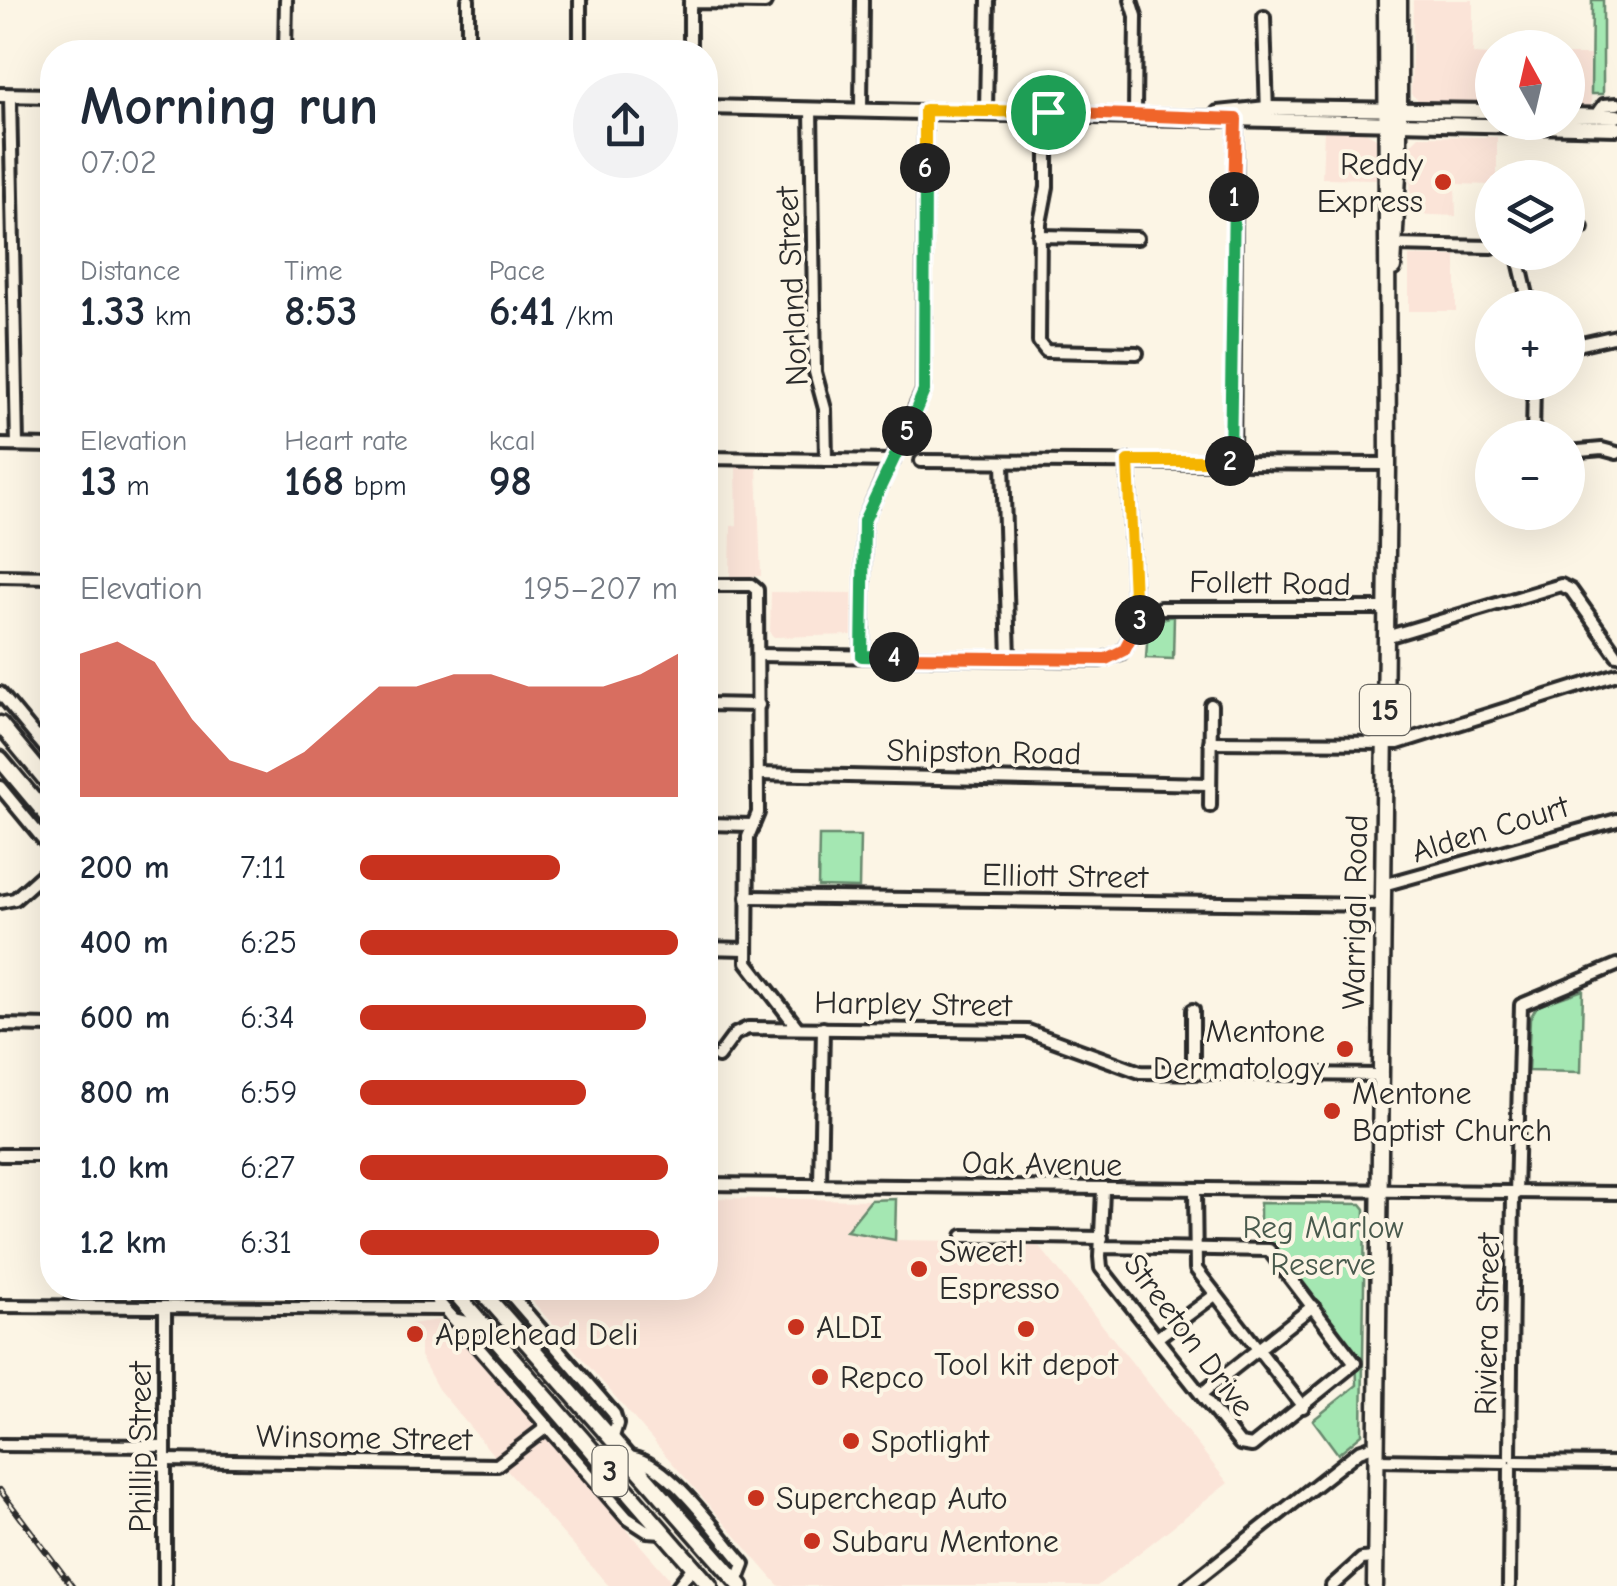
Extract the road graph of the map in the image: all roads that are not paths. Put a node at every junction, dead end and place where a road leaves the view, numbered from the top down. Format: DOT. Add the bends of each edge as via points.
graph roads {
  1 [pos="286,0"];
  2 [pos="468,0"];
  3 [pos="580,0"];
  4 [pos="862,0"];
  5 [pos="988,0"];
  6 [pos="1131,0"];
  7 [pos="1386,0"];
  8 [pos="1399,0"];
  9 [pos="765,3"];
  10 [pos="1264,18"];
  11 [pos="285,40"];
  12 [pos="468,40"];
  13 [pos="580,40"];
  14 [pos="690,40"];
  15 [pos="5,96"];
  16 [pos="40,96"];
  17 [pos="1617,104"];
  18 [pos="718,106"];
  19 [pos="811,108"];
  20 [pos="861,109"];
  21 [pos="925,110"];
  22 [pos="986,111"];
  23 [pos="1048,112"];
  24 [pos="1475,112"];
  25 [pos="1136,114"];
  26 [pos="1236,114"];
  27 [pos="1268,114"];
  28 [pos="1392,116"];
  29 [pos="1585,116"];
  30 [pos="1596,116"];
  31 [pos="1617,116"];
  32 [pos="1617,128"];
  33 [pos="1039,236"];
  34 [pos="1137,238"];
  35 [pos="1391,245"];
  36 [pos="1475,246"];
  37 [pos="1617,336"];
  38 [pos="1585,343"];
  39 [pos="1138,353"];
  40 [pos="0,445"];
  41 [pos="16,445"];
  42 [pos="40,446"];
  43 [pos="1585,450"];
  44 [pos="1617,453"];
  45 [pos="718,458"];
  46 [pos="826,460"];
  47 [pos="893,461"];
  48 [pos="922,461"];
  49 [pos="1128,461"];
  50 [pos="1233,461"];
  51 [pos="1004,463"];
  52 [pos="1388,464"];
  53 [pos="0,576"];
  54 [pos="40,577"];
  55 [pos="718,585"];
  56 [pos="1386,608"];
  57 [pos="1145,615"];
  58 [pos="1386,636"];
  59 [pos="758,655"];
  60 [pos="1617,655"];
  61 [pos="862,656"];
  62 [pos="1009,658"];
  63 [pos="1617,674"];
  64 [pos="0,693"];
  65 [pos="718,704"];
  66 [pos="760,705"];
  67 [pos="1211,706"];
  68 [pos="0,724"];
  69 [pos="38,739"];
  70 [pos="40,741"];
  71 [pos="1210,742"];
  72 [pos="1385,743"];
  73 [pos="0,759"];
  74 [pos="40,772"];
  75 [pos="758,774"];
  76 [pos="1208,784"];
  77 [pos="0,787"];
  78 [pos="1210,806"];
  79 [pos="40,807"];
  80 [pos="1615,816"];
  81 [pos="718,824"];
  82 [pos="753,824"];
  83 [pos="40,835"];
  84 [pos="40,876"];
  85 [pos="1383,885"];
  86 [pos="747,897"];
  87 [pos="0,902"];
  88 [pos="1383,905"];
  89 [pos="718,948"];
  90 [pos="746,949"];
  91 [pos="1617,965"];
  92 [pos="1193,1010"];
  93 [pos="0,1026"];
  94 [pos="40,1026"];
  95 [pos="796,1027"];
  96 [pos="823,1028"];
  97 [pos="718,1057"];
  98 [pos="1193,1073"];
  99 [pos="1380,1075"];
  100 [pos="0,1155"];
  101 [pos="40,1155"];
  102 [pos="718,1184"];
  103 [pos="820,1185"];
  104 [pos="1102,1190"];
  105 [pos="1195,1191"];
  106 [pos="1378,1192"];
  107 [pos="1617,1193"];
  108 [pos="1515,1194"];
  109 [pos="963,1236"];
  110 [pos="1102,1242"];
  111 [pos="1194,1248"];
  112 [pos="1215,1295"];
  113 [pos="429,1300"];
  114 [pos="437,1300"];
  115 [pos="461,1300"];
  116 [pos="490,1300"];
  117 [pos="516,1300"];
  118 [pos="0,1306"];
  119 [pos="1314,1306"];
  120 [pos="164,1308"];
  121 [pos="419,1309"];
  122 [pos="448,1312"];
  123 [pos="504,1316"];
  124 [pos="535,1322"];
  125 [pos="485,1326"];
  126 [pos="1157,1338"];
  127 [pos="1259,1350"];
  128 [pos="1201,1394"];
  129 [pos="1303,1406"];
  130 [pos="590,1415"];
  131 [pos="548,1426"];
  132 [pos="574,1428"];
  133 [pos="1376,1438"];
  134 [pos="612,1440"];
  135 [pos="0,1445"];
  136 [pos="165,1446"];
  137 [pos="626,1457"];
  138 [pos="165,1460"];
  139 [pos="1376,1460"];
  140 [pos="1510,1462"];
  141 [pos="1617,1463"];
  142 [pos="662,1532"];
  143 [pos="714,1555"];
  144 [pos="1375,1558"];
  145 [pos="701,1579"];
  146 [pos="739,1584"];
  147 [pos="165,1586"];
  148 [pos="678,1586"];
  149 [pos="1188,1586"];
  150 [pos="1332,1586"];
  151 [pos="1374,1586"];
  152 [pos="1509,1586"];
  1 -- 11 [label="street"];
  2 -- 12 [label="street"];
  3 -- 13 [label="street"];
  4 -- 20 [label="street"];
  5 -- 22 [label="street"];
  6 -- 25 [label="street"];
  7 -- 28 [label="highway, Warrigal Road / 15"];
  8 -- 28 [label="highway, Warrigal Road / 15"];
  9 -- 14 [label="street" via="690,2"];
  10 -- 27 [label="street"];
  15 -- 16 [label="main road"];
  15 -- 41 [label="street"];
  17 -- 30 [label="street" via="1604,105"];
  18 -- 19 [label="main road"];
  19 -- 20 [label="main road"];
  19 -- 46 [label="street, Norland Street" via="815,367 826,416"];
  20 -- 21 [label="main road"];
  21 -- 22 [label="main road"];
  21 -- 47 [label="street" via="924,391"];
  22 -- 23 [label="main road"];
  23 -- 25 [label="main road"];
  23 -- 33 [label="street"];
  24 -- 28 [label="main road"];
  25 -- 26 [label="main road"];
  26 -- 27 [label="main road"];
  26 -- 50 [label="street"];
  27 -- 28 [label="main road"];
  28 -- 32 [label="main road"];
  28 -- 35 [label="highway, Warrigal Road / 15"];
  29 -- 30 [label="main road"];
  30 -- 31 [label="main road"];
  33 -- 34 [label="street"];
  33 -- 39 [label="street" via="1042,348"];
  35 -- 36 [label="street"];
  35 -- 52 [label="highway, Warrigal Road / 15"];
  37 -- 38 [label="street"];
  40 -- 41 [label="street"];
  41 -- 42 [label="street"];
  43 -- 44 [label="street"];
  45 -- 46 [label="street"];
  46 -- 47 [label="street"];
  47 -- 61 [label="street" via="863,531"];
  48 -- 51 [label="street"];
  49 -- 50 [label="street"];
  49 -- 51 [label="street"];
  49 -- 57 [label="street" via="1134,597"];
  50 -- 52 [label="street"];
  51 -- 62 [label="street"];
  52 -- 56 [label="highway, Warrigal Road / 15"];
  53 -- 54 [label="street"];
  55 -- 59 [label="street" via="758,590"];
  56 -- 57 [label="street, Follett Road" via="1169,607"];
  56 -- 58 [label="highway, Warrigal Road / 15"];
  57 -- 62 [label="street, Follett Road" via="1124,650 1112,657"];
  58 -- 60 [label="street" via="1561,585"];
  58 -- 72 [label="highway, Warrigal Road / 15"];
  59 -- 61 [label="street, Follett Road"];
  59 -- 66 [label="street"];
  61 -- 62 [label="street, Follett Road"];
  63 -- 72 [label="street"];
  64 -- 69 [label="street"];
  65 -- 66 [label="street"];
  66 -- 75 [label="street"];
  67 -- 71 [label="street"];
  68 -- 74 [label="highway"];
  69 -- 70 [label="street"];
  71 -- 72 [label="street"];
  71 -- 76 [label="street"];
  72 -- 85 [label="highway, Warrigal Road / 15"];
  73 -- 79 [label="highway"];
  75 -- 76 [label="street, Shipston Road"];
  75 -- 82 [label="street"];
  76 -- 78 [label="street"];
  77 -- 83 [label="street"];
  80 -- 85 [label="street, Alden Court"];
  81 -- 82 [label="street"];
  82 -- 86 [label="street"];
  84 -- 87 [label="street" via="14,899"];
  85 -- 88 [label="highway, Warrigal Road / 15"];
  86 -- 88 [label="street, Elliott Street"];
  86 -- 90 [label="street"];
  88 -- 99 [label="highway, Warrigal Road / 15"];
  89 -- 90 [label="street"];
  90 -- 95 [label="street" via="748,965"];
  91 -- 108 [label="street, Riviera Street" via="1521,1006"];
  92 -- 98 [label="street"];
  93 -- 94 [label="street"];
  95 -- 96 [label="street, Harpley Street"];
  95 -- 97 [label="street, Harpley Street" via="743,1028"];
  96 -- 98 [label="street, Harpley Street" via="1033,1031 1135,1071"];
  96 -- 103 [label="street"];
  98 -- 99 [label="street, Harpley Street"];
  99 -- 106 [label="highway, Warrigal Road / 15"];
  100 -- 101 [label="street"];
  102 -- 103 [label="street, Oak Avenue"];
  103 -- 104 [label="street, Oak Avenue"];
  104 -- 105 [label="street, Oak Avenue"];
  104 -- 110 [label="street, Streeton Drive"];
  105 -- 106 [label="street, Oak Avenue"];
  105 -- 111 [label="street"];
  106 -- 108 [label="street, Oak Avenue"];
  106 -- 133 [label="highway, Warrigal Road / 15"];
  107 -- 108 [label="street, Oak Avenue"];
  108 -- 140 [label="street, Riviera Street"];
  109 -- 110 [label="street"];
  110 -- 111 [label="street"];
  110 -- 126 [label="street, Streeton Drive" via="1102,1268"];
  111 -- 112 [label="street" via="1196,1270"];
  111 -- 119 [label="street" via="1269,1250"];
  112 -- 126 [label="street"];
  112 -- 127 [label="street"];
  113 -- 121 [label="street"];
  114 -- 122 [label="street"];
  115 -- 125 [label="highway, 3"];
  116 -- 123 [label="highway, 3"];
  117 -- 124 [label="street"];
  118 -- 120 [label="street"];
  119 -- 127 [label="street"];
  119 -- 129 [label="street" via="1354,1357 1353,1367"];
  120 -- 121 [label="street"];
  120 -- 136 [label="street, Phillip Street"];
  121 -- 122 [label="street"];
  122 -- 125 [label="street"];
  122 -- 131 [label="street"];
  123 -- 124 [label="street"];
  123 -- 130 [label="highway, 3"];
  124 -- 134 [label="street" via="614,1414"];
  125 -- 132 [label="highway, 3"];
  126 -- 128 [label="street, Streeton Drive"];
  127 -- 128 [label="street"];
  127 -- 129 [label="street"];
  128 -- 129 [label="street, Streeton Drive" via="1246,1446"];
  130 -- 132 [label="highway"];
  130 -- 134 [label="highway, 3"];
  131 -- 138 [label="street, Winsome Street" via="498,1464"];
  131 -- 142 [label="street" via="632,1523"];
  132 -- 142 [label="highway, 3"];
  133 -- 139 [label="highway, Warrigal Road / 15"];
  133 -- 149 [label="street" via="1376,1448 1359,1450"];
  134 -- 137 [label="highway, 3"];
  135 -- 136 [label="street"];
  136 -- 138 [label="street, Phillip Street"];
  137 -- 143 [label="highway, 3"];
  137 -- 146 [label="street" via="648,1460 745,1564"];
  138 -- 147 [label="street, Phillip Street"];
  139 -- 140 [label="street"];
  139 -- 144 [label="highway, Warrigal Road / 15"];
  140 -- 141 [label="street"];
  140 -- 152 [label="street, Riviera Street"];
  142 -- 145 [label="highway, 3"];
  143 -- 145 [label="highway"];
  143 -- 146 [label="highway, 3"];
  144 -- 150 [label="street" via="1362,1559"];
  144 -- 151 [label="highway, Warrigal Road / 15"];
  145 -- 148 [label="street"];
}
